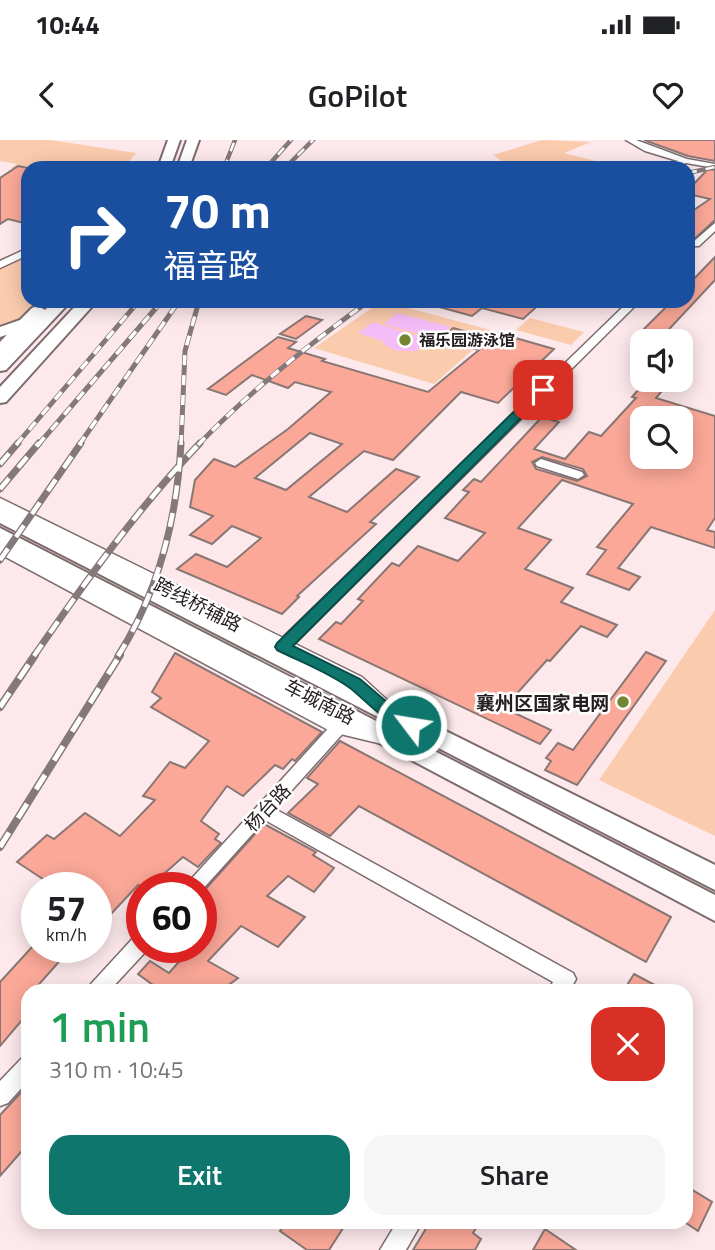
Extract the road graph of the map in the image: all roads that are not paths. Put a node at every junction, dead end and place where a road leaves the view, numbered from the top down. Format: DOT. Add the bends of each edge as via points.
graph roads {
  1 [pos="174,140"];
  2 [pos="193,140"];
  3 [pos="630,140"];
  4 [pos="166,161"];
  5 [pos="186,161"];
  6 [pos="686,161"];
  7 [pos="695,163"];
  8 [pos="715,166"];
  9 [pos="715,226"];
  10 [pos="695,242"];
  11 [pos="21,254"];
  12 [pos="0,265"];
  13 [pos="41,308"];
  14 [pos="56,308"];
  15 [pos="83,308"];
  16 [pos="628,308"];
  17 [pos="26,323"];
  18 [pos="0,332"];
  19 [pos="0,351"];
  20 [pos="0,366"];
  21 [pos="0,398"];
  22 [pos="541,463"];
  23 [pos="578,475"];
  24 [pos="0,504"];
  25 [pos="0,515"];
  26 [pos="0,534"];
  27 [pos="0,546"];
  28 [pos="282,647"];
  29 [pos="389,725"];
  30 [pos="340,726"];
  31 [pos="263,811"];
  32 [pos="206,872"];
  33 [pos="715,878"];
  34 [pos="715,909"];
  35 [pos="126,960"];
  36 [pos="103,984"];
  37 [pos="563,984"];
  38 [pos="21,1074"];
  39 [pos="0,1097"];
  40 [pos="405,1229"];
  41 [pos="391,1250"];
  1 -- 4 [label="main road"];
  2 -- 5 [label="main road"];
  3 -- 6 [label="street"];
  7 -- 8 [label="street"];
  9 -- 10 [label="street"];
  11 -- 12 [label="street"];
  13 -- 17 [label="main road"];
  14 -- 20 [label="main road"];
  15 -- 21 [label="main road"];
  16 -- 28 [label="street"];
  17 -- 18 [label="main road"];
  17 -- 19 [label="street"];
  22 -- 23 [label="street"];
  24 -- 28 [label="street, 跨线桥辅路"];
  25 -- 29 [label="main road, 车城南路"];
  26 -- 29 [label="main road, 车城南路" via="178,630"];
  27 -- 30 [label="street"];
  28 -- 29 [label="street, 跨线桥辅路" via="354,683"];
  29 -- 30 [label="street"];
  29 -- 33 [label="main road, 车城南路"];
  29 -- 34 [label="main road, 车城南路"];
  30 -- 31 [label="street, 杨台路"];
  31 -- 32 [label="street, 杨台路"];
  31 -- 37 [label="street" via="566,979"];
  35 -- 36 [label="street"];
  38 -- 39 [label="street"];
  40 -- 41 [label="street"];
}
